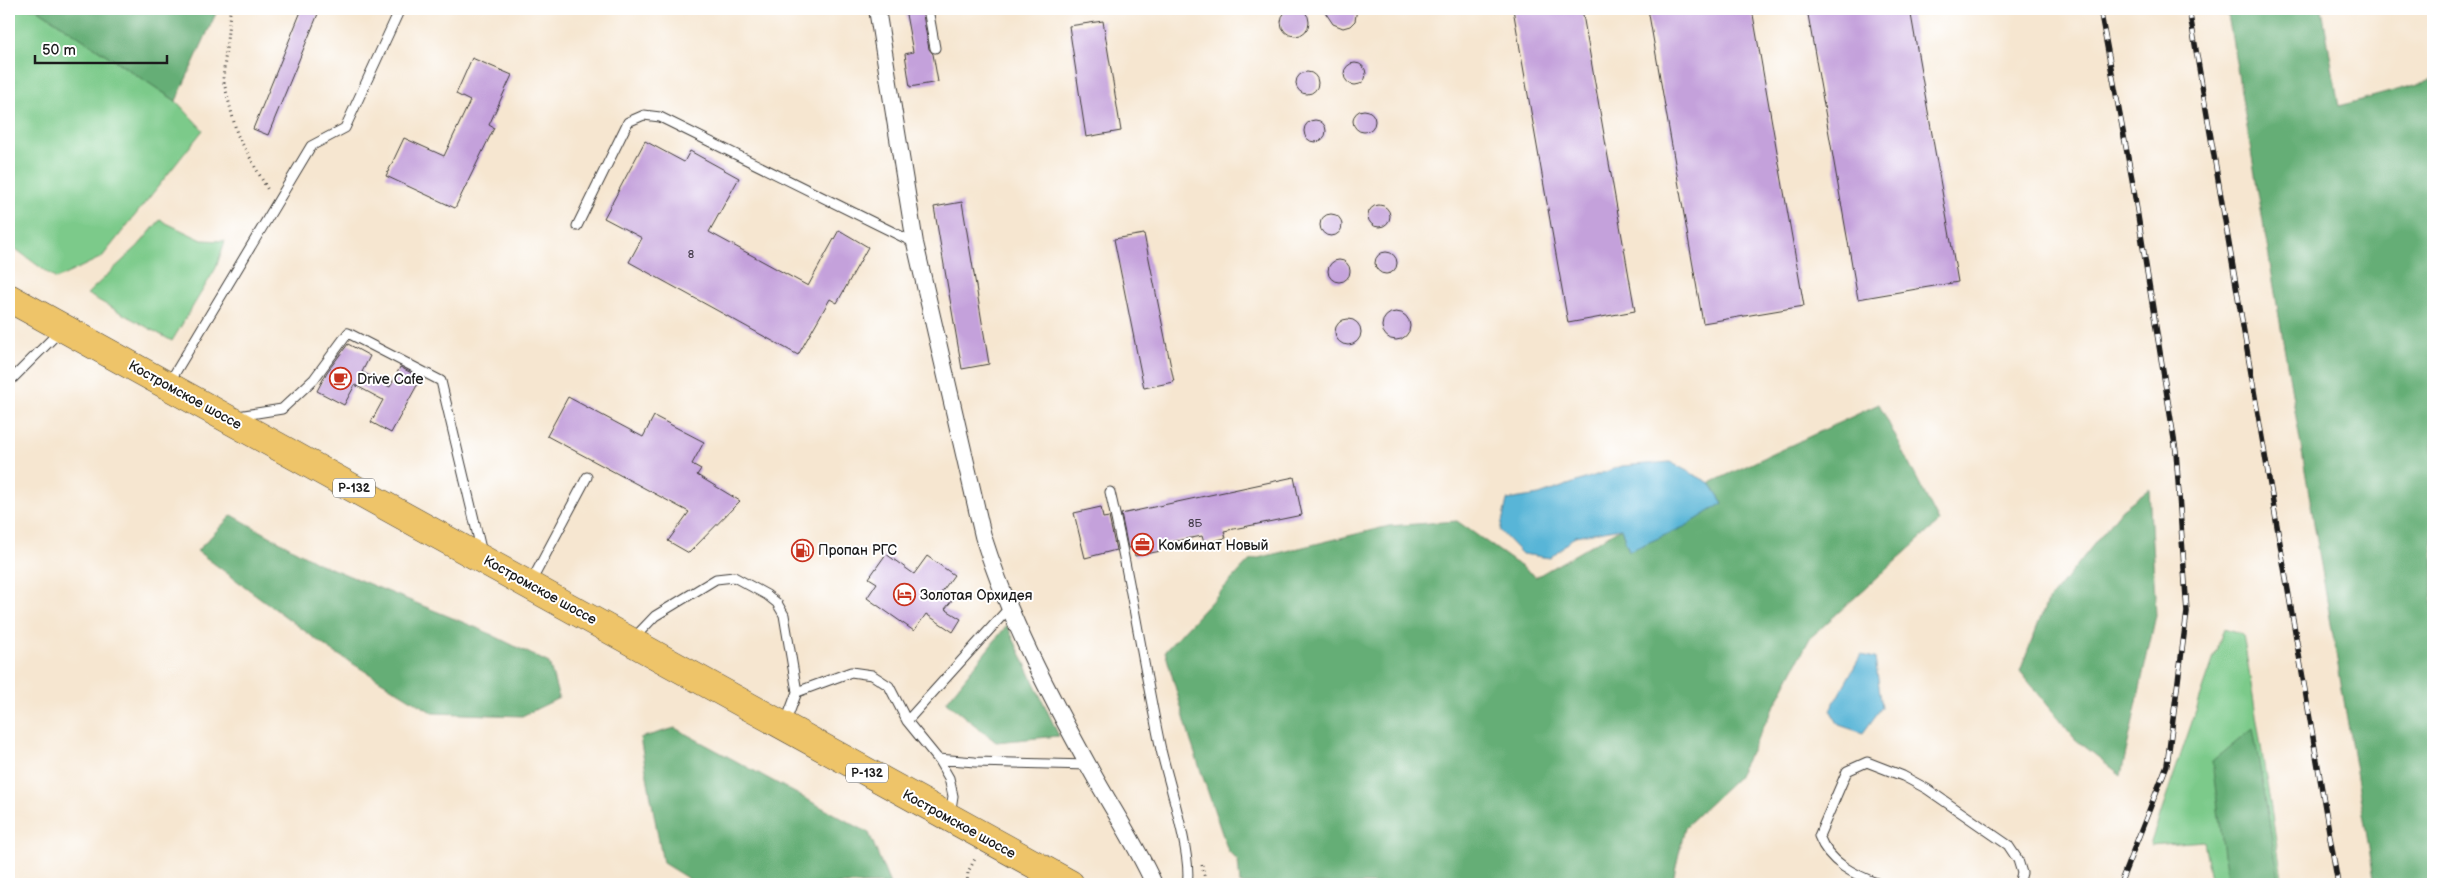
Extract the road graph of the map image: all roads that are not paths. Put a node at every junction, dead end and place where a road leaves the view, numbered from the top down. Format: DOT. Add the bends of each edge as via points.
graph roads {
  1 [pos="400,9"];
  2 [pos="877,9"];
  3 [pos="928,9"];
  4 [pos="935,48"];
  5 [pos="577,226"];
  6 [pos="915,243"];
  7 [pos="9,298"];
  8 [pos="63,328"];
  9 [pos="9,382"];
  10 [pos="167,385"];
  11 [pos="226,418"];
  12 [pos="587,476"];
  13 [pos="1110,492"];
  14 [pos="483,558"];
  15 [pos="530,584"];
  16 [pos="1010,606"];
  17 [pos="631,641"];
  18 [pos="797,692"];
  19 [pos="907,721"];
  20 [pos="784,727"];
  21 [pos="938,759"];
  22 [pos="1088,765"];
  23 [pos="949,819"];
  24 [pos="1070,884"];
  25 [pos="1154,884"];
  26 [pos="1187,884"];
  27 [pos="1879,884"];
  28 [pos="2019,884"];
  1 -- 10 [label="lane" via="345,128 311,146"];
  2 -- 6 [label="street"];
  3 -- 4 [label="lane"];
  5 -- 6 [label="lane" via="628,122 644,115 660,117"];
  6 -- 16 [label="street" via="972,496 993,569"];
  7 -- 8 [label="highway, Костромское шоссе / Р-132"];
  8 -- 9 [label="lane"];
  8 -- 10 [label="highway, Костромское шоссе / Р-132"];
  10 -- 11 [label="highway, Костромское шоссе / Р-132"];
  11 -- 14 [label="highway, Костромское шоссе / Р-132"];
  11 -- 14 [label="lane" via="282,409 314,379 348,332 441,381"];
  12 -- 15 [label="lane"];
  13 -- 26 [label="lane" via="1161,750 1182,838"];
  14 -- 15 [label="highway, Костромское шоссе / Р-132"];
  15 -- 17 [label="highway, Костромское шоссе / Р-132"];
  16 -- 19 [label="lane"];
  16 -- 22 [label="street"];
  17 -- 18 [label="lane" via="655,616 700,588 716,579 734,577 767,595 784,615"];
  17 -- 20 [label="highway, Костромское шоссе / Р-132"];
  18 -- 19 [label="lane" via="851,672 872,675 890,686"];
  18 -- 20 [label="lane"];
  19 -- 21 [label="lane"];
  20 -- 23 [label="highway, Костромское шоссе / Р-132"];
  21 -- 22 [label="lane"];
  21 -- 23 [label="lane" via="948,778 952,796"];
  22 -- 25 [label="street"];
  23 -- 24 [label="highway, Костромское шоссе / Р-132"];
  27 -- 28 [label="lane" via="1858,876 1834,859 1819,836 1847,771 1867,762 1927,789 2008,845 2022,873"];
}
